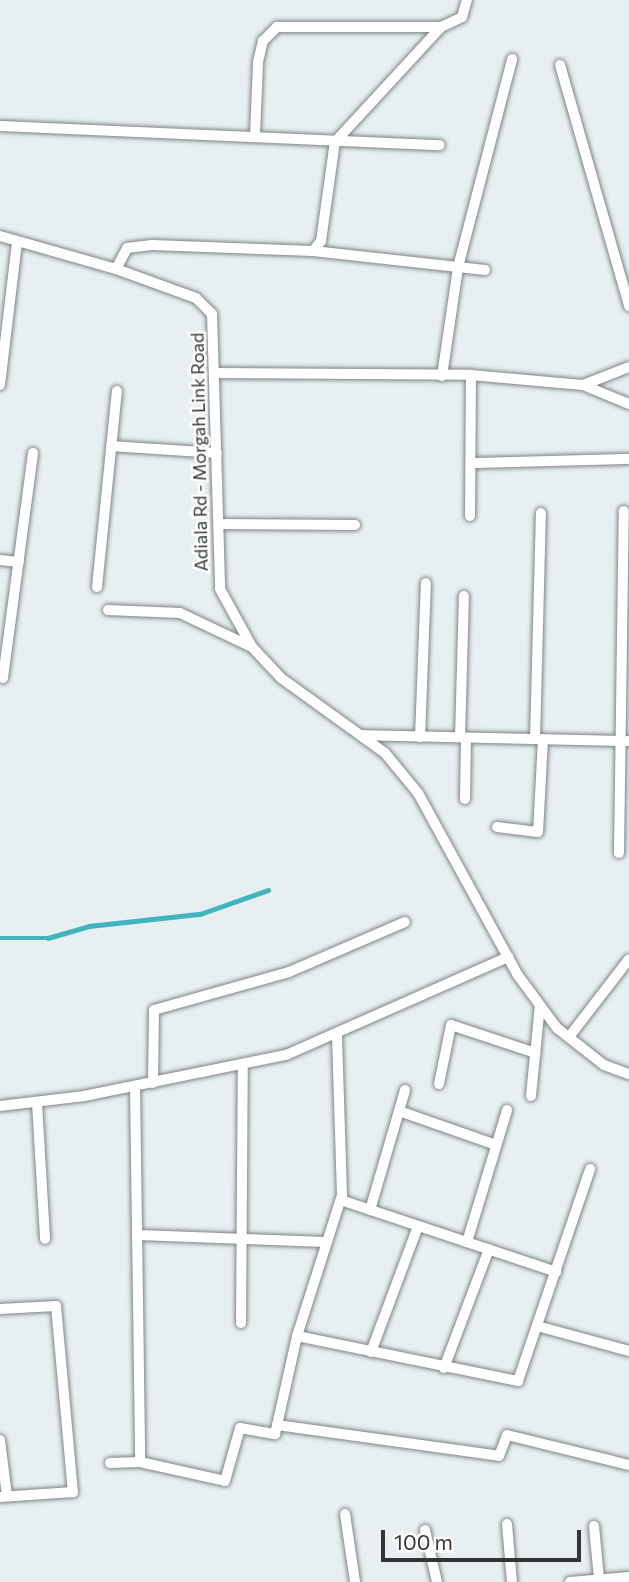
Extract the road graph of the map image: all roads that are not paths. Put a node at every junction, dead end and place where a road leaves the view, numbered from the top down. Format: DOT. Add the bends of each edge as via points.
graph roads {
  1 [pos="467,0"];
  2 [pos="441,27"];
  3 [pos="512,59"];
  4 [pos="560,65"];
  5 [pos="0,126"];
  6 [pos="255,135"];
  7 [pos="335,142"];
  8 [pos="440,145"];
  9 [pos="0,236"];
  10 [pos="17,242"];
  11 [pos="313,251"];
  12 [pos="458,267"];
  13 [pos="116,269"];
  14 [pos="485,270"];
  15 [pos="629,306"];
  16 [pos="629,367"];
  17 [pos="216,373"];
  18 [pos="471,375"];
  19 [pos="442,376"];
  20 [pos="0,385"];
  21 [pos="583,385"];
  22 [pos="117,391"];
  23 [pos="629,404"];
  24 [pos="111,446"];
  25 [pos="33,453"];
  26 [pos="217,453"];
  27 [pos="629,459"];
  28 [pos="472,463"];
  29 [pos="624,511"];
  30 [pos="541,513"];
  31 [pos="470,516"];
  32 [pos="219,524"];
  33 [pos="355,525"];
  34 [pos="0,560"];
  35 [pos="19,562"];
  36 [pos="426,583"];
  37 [pos="97,587"];
  38 [pos="464,596"];
  39 [pos="108,610"];
  40 [pos="252,647"];
  41 [pos="3,677"];
  42 [pos="361,735"];
  43 [pos="420,737"];
  44 [pos="463,737"];
  45 [pos="539,739"];
  46 [pos="623,741"];
  47 [pos="465,799"];
  48 [pos="497,827"];
  49 [pos="619,853"];
  50 [pos="405,922"];
  51 [pos="508,957"];
  52 [pos="629,959"];
  53 [pos="540,1005"];
  54 [pos="337,1036"];
  55 [pos="569,1037"];
  56 [pos="535,1053"];
  57 [pos="243,1064"];
  58 [pos="629,1074"];
  59 [pos="153,1083"];
  60 [pos="439,1084"];
  61 [pos="135,1086"];
  62 [pos="405,1090"];
  63 [pos="531,1096"];
  64 [pos="37,1103"];
  65 [pos="0,1106"];
  66 [pos="507,1110"];
  67 [pos="399,1111"];
  68 [pos="496,1145"];
  69 [pos="590,1169"];
  70 [pos="341,1200"];
  71 [pos="370,1210"];
  72 [pos="418,1226"];
  73 [pos="137,1235"];
  74 [pos="242,1235"];
  75 [pos="45,1239"];
  76 [pos="327,1242"];
  77 [pos="467,1242"];
  78 [pos="489,1249"];
  79 [pos="556,1272"];
  80 [pos="0,1310"];
  81 [pos="241,1323"];
  82 [pos="537,1326"];
  83 [pos="297,1336"];
  84 [pos="629,1351"];
  85 [pos="371,1352"];
  86 [pos="444,1368"];
  87 [pos="277,1424"];
  88 [pos="0,1440"];
  89 [pos="140,1462"];
  90 [pos="110,1463"];
  91 [pos="629,1465"];
  92 [pos="4,1497"];
  93 [pos="345,1514"];
  94 [pos="507,1524"];
  95 [pos="594,1526"];
  96 [pos="425,1531"];
  97 [pos="629,1577"];
  98 [pos="599,1579"];
  99 [pos="355,1582"];
  100 [pos="437,1582"];
  101 [pos="512,1582"];
  102 [pos="570,1582"];
  1 -- 2 [label="street" via="462,17"];
  2 -- 6 [label="street" via="277,27 263,41 258,62"];
  2 -- 7 [label="street"];
  3 -- 12 [label="street"];
  4 -- 15 [label="street"];
  5 -- 6 [label="street"];
  6 -- 7 [label="street"];
  7 -- 8 [label="street"];
  7 -- 11 [label="street" via="321,241"];
  9 -- 10 [label="street, Adiala Rd - Morgah Link Road"];
  10 -- 13 [label="street, Adiala Rd - Morgah Link Road"];
  10 -- 20 [label="street"];
  11 -- 12 [label="street"];
  11 -- 13 [label="street" via="152,245 127,248"];
  12 -- 14 [label="street"];
  12 -- 19 [label="street"];
  13 -- 17 [label="street, Adiala Rd - Morgah Link Road" via="196,298 212,314"];
  16 -- 21 [label="street"];
  17 -- 19 [label="street"];
  17 -- 26 [label="street, Adiala Rd - Morgah Link Road"];
  18 -- 19 [label="street"];
  18 -- 21 [label="street"];
  18 -- 28 [label="street"];
  21 -- 23 [label="street"];
  22 -- 24 [label="street"];
  24 -- 26 [label="street"];
  24 -- 37 [label="street"];
  25 -- 35 [label="street"];
  26 -- 32 [label="street, Adiala Rd - Morgah Link Road"];
  27 -- 28 [label="street"];
  28 -- 31 [label="street"];
  29 -- 46 [label="street"];
  30 -- 45 [label="street"];
  32 -- 33 [label="street"];
  32 -- 40 [label="street, Adiala Rd - Morgah Link Road" via="220,589"];
  34 -- 35 [label="street"];
  35 -- 41 [label="street"];
  36 -- 43 [label="street"];
  38 -- 44 [label="street"];
  39 -- 40 [label="street" via="180,613"];
  40 -- 42 [label="street, Adiala Rd - Morgah Link Road" via="281,678"];
  42 -- 43 [label="street"];
  42 -- 51 [label="street, Adiala Rd - Morgah Link Road" via="418,793"];
  43 -- 44 [label="street"];
  44 -- 45 [label="street"];
  44 -- 47 [label="street"];
  45 -- 46 [label="street"];
  45 -- 48 [label="street" via="538,832"];
  46 -- 49 [label="street"];
  50 -- 59 [label="street" via="289,972 155,1009"];
  51 -- 53 [label="street, Adiala Rd - Morgah Link Road"];
  51 -- 54 [label="street" via="431,986"];
  52 -- 55 [label="street"];
  53 -- 55 [label="street, Adiala Rd - Morgah Link Road"];
  53 -- 56 [label="street"];
  54 -- 57 [label="street"];
  54 -- 70 [label="street"];
  55 -- 58 [label="street, Adiala Rd - Morgah Link Road" via="604,1065"];
  56 -- 60 [label="street" via="451,1025"];
  56 -- 63 [label="street"];
  57 -- 59 [label="street"];
  57 -- 74 [label="street"];
  59 -- 61 [label="street"];
  61 -- 64 [label="street"];
  61 -- 73 [label="street"];
  62 -- 67 [label="street"];
  64 -- 65 [label="street"];
  64 -- 75 [label="street"];
  66 -- 68 [label="street"];
  67 -- 68 [label="street"];
  67 -- 71 [label="street"];
  68 -- 77 [label="street"];
  69 -- 79 [label="street"];
  70 -- 71 [label="street"];
  70 -- 76 [label="street"];
  71 -- 72 [label="street"];
  72 -- 77 [label="street"];
  72 -- 85 [label="street"];
  73 -- 74 [label="street"];
  73 -- 89 [label="street"];
  74 -- 76 [label="street"];
  74 -- 81 [label="street"];
  76 -- 83 [label="street"];
  77 -- 78 [label="street"];
  78 -- 79 [label="street"];
  78 -- 86 [label="street"];
  79 -- 82 [label="street"];
  80 -- 92 [label="street" via="56,1306 73,1492"];
  82 -- 84 [label="street"];
  82 -- 86 [label="street" via="518,1381"];
  83 -- 85 [label="street"];
  83 -- 87 [label="street"];
  85 -- 86 [label="street"];
  87 -- 89 [label="street" via="275,1434 240,1429 225,1481"];
  87 -- 91 [label="street" via="499,1455 507,1434"];
  88 -- 92 [label="street"];
  89 -- 90 [label="street"];
  93 -- 99 [label="street"];
  94 -- 101 [label="street"];
  95 -- 98 [label="street"];
  96 -- 100 [label="street"];
  97 -- 98 [label="street"];
  98 -- 102 [label="street"];
}
